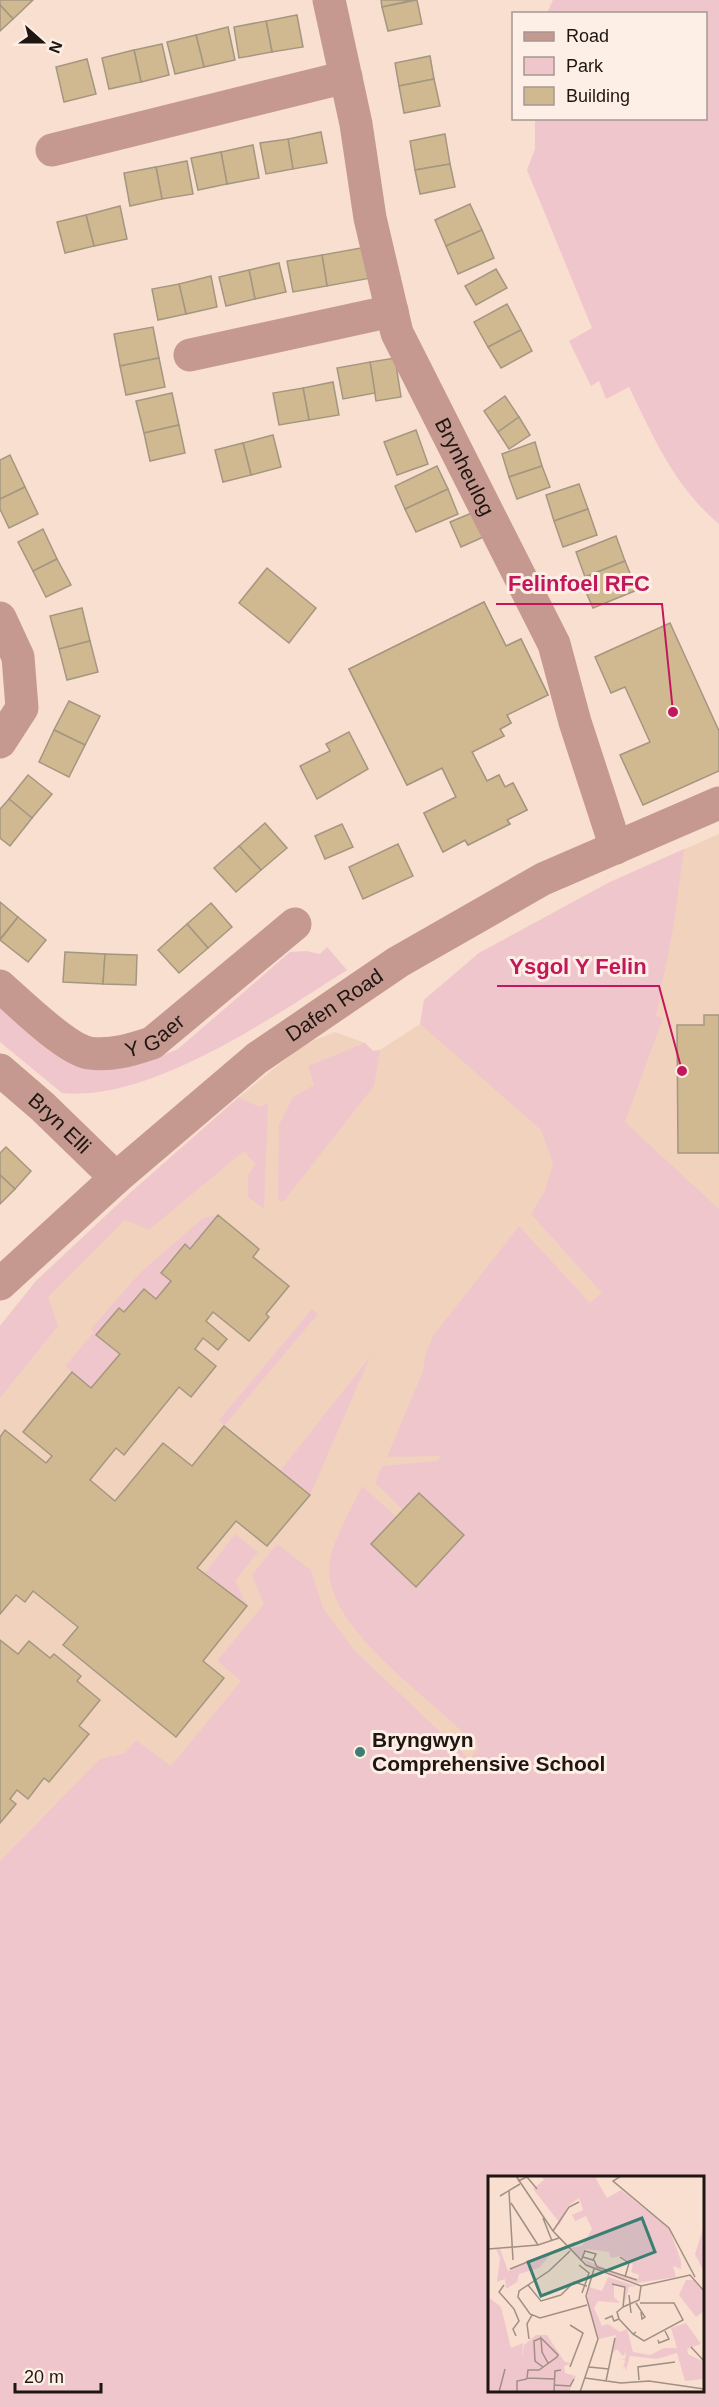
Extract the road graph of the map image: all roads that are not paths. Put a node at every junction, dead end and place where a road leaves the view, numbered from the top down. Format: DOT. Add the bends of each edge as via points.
graph roads {
  1 [pos="329,0"];
  2 [pos="346,77"];
  3 [pos="52,150"];
  4 [pos="392,311"];
  5 [pos="190,355"];
  6 [pos="0,618"];
  7 [pos="0,742"];
  8 [pos="719,803"];
  9 [pos="616,848"];
  10 [pos="296,924"];
  11 [pos="0,986"];
  12 [pos="0,1070"];
  13 [pos="116,1178"];
  14 [pos="0,1284"];
  1 -- 2 [label="street, Brynheulog"];
  2 -- 3 [label="street"];
  2 -- 4 [label="street, Brynheulog" via="370,218"];
  4 -- 5 [label="street"];
  4 -- 9 [label="street, Brynheulog" via="397,333 554,644 574,722"];
  6 -- 7 [label="street" via="18,657 22,708"];
  8 -- 9 [label="street, Dafen Road"];
  9 -- 13 [label="street, Dafen Road" via="543,879 398,962 257,1058"];
  10 -- 11 [label="street, Y Gaer" via="152,1043 123,1053 87,1053 59,1037"];
  12 -- 13 [label="street, Bryn Elli"];
  13 -- 14 [label="street, Dafen Road"];
}
